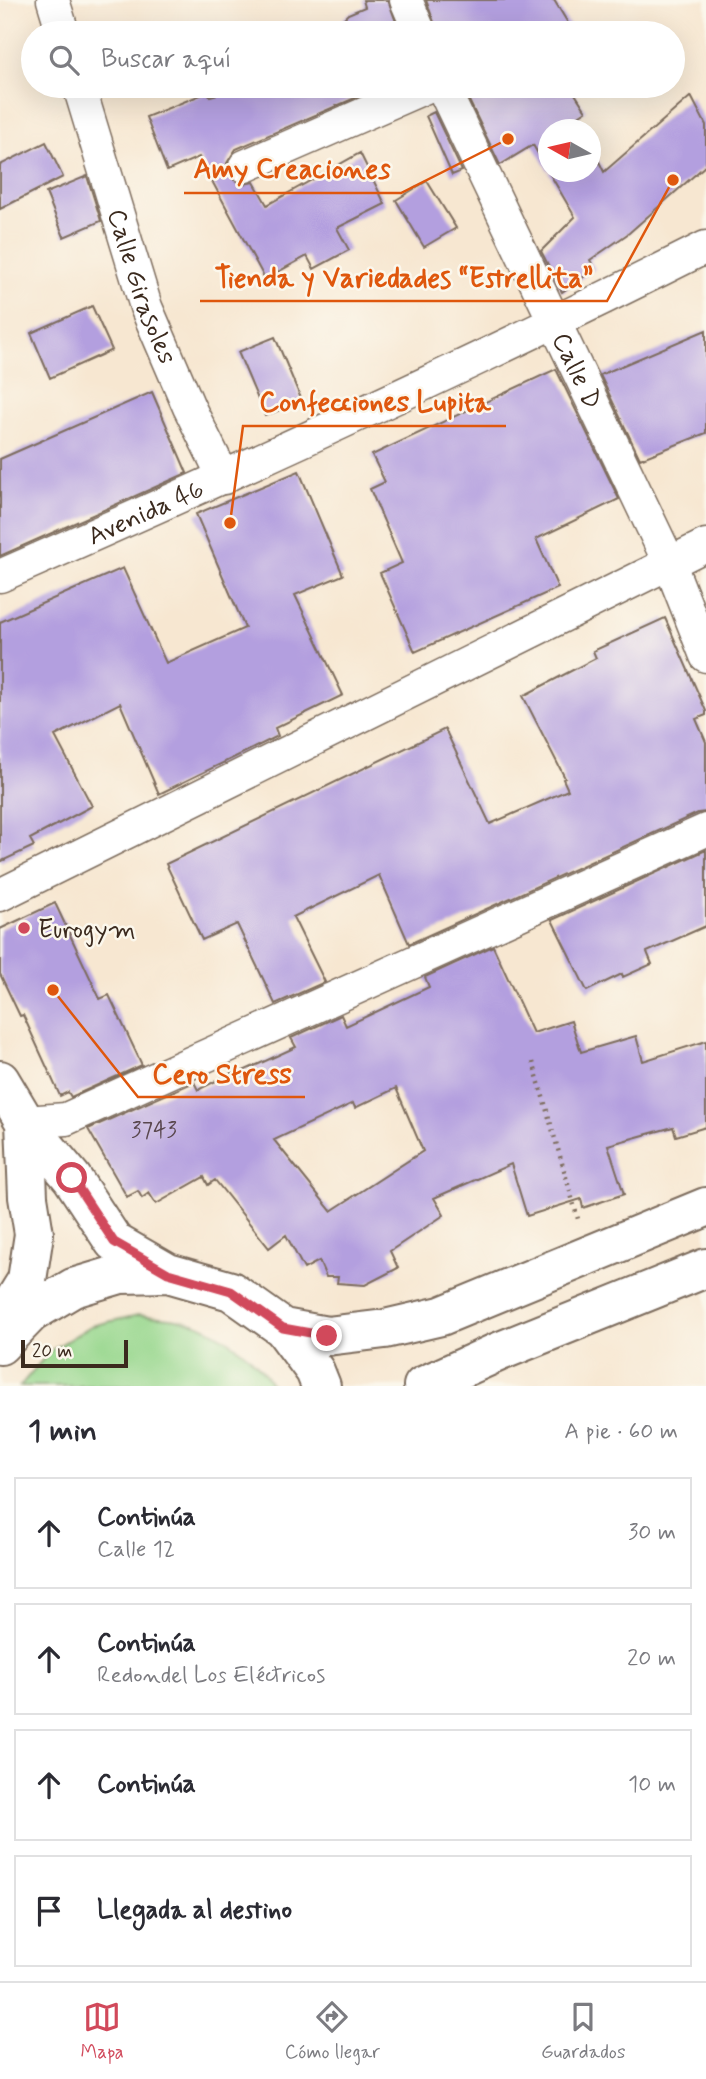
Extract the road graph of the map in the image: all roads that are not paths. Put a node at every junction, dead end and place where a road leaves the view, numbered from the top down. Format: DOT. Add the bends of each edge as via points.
graph roads {
  1 [pos="52,0"];
  2 [pos="405,0"];
  3 [pos="59,21"];
  4 [pos="415,21"];
  5 [pos="83,98"];
  6 [pos="401,98"];
  7 [pos="448,98"];
  8 [pos="245,166"];
  9 [pos="706,247"];
  10 [pos="555,323"];
  11 [pos="224,478"];
  12 [pos="706,545"];
  13 [pos="669,562"];
  14 [pos="0,576"];
  15 [pos="706,656"];
  16 [pos="706,830"];
  17 [pos="0,895"];
  18 [pos="0,1080"];
  19 [pos="25,1122"];
  20 [pos="706,1207"];
  21 [pos="706,1268"];
  22 [pos="168,1273"];
  23 [pos="283,1328"];
  24 [pos="0,1336"];
  25 [pos="0,1345"];
  26 [pos="321,1386"];
  27 [pos="423,1386"];
  1 -- 3 [label="street"];
  2 -- 4 [label="street"];
  5 -- 11 [label="street, Calle Girasoles" via="146,307"];
  6 -- 8 [label="street"];
  7 -- 10 [label="street, Calle D"];
  9 -- 10 [label="street, Avenida 46"];
  10 -- 11 [label="street, Avenida 46"];
  10 -- 13 [label="street, Calle D"];
  11 -- 14 [label="street, Avenida 46"];
  12 -- 13 [label="street"];
  13 -- 15 [label="street, Calle D"];
  13 -- 17 [label="street"];
  16 -- 19 [label="street" via="66,1119"];
  18 -- 19 [label="main road"];
  19 -- 22 [label="main road" via="72,1178 114,1242"];
  19 -- 24 [label="main road" via="34,1234 27,1280 6,1314"];
  20 -- 23 [label="main road" via="441,1317 327,1336"];
  21 -- 27 [label="main road"];
  22 -- 23 [label="main road" via="231,1291"];
  22 -- 25 [label="main road" via="120,1274 73,1288 30,1313"];
  23 -- 26 [label="main road"];
}
